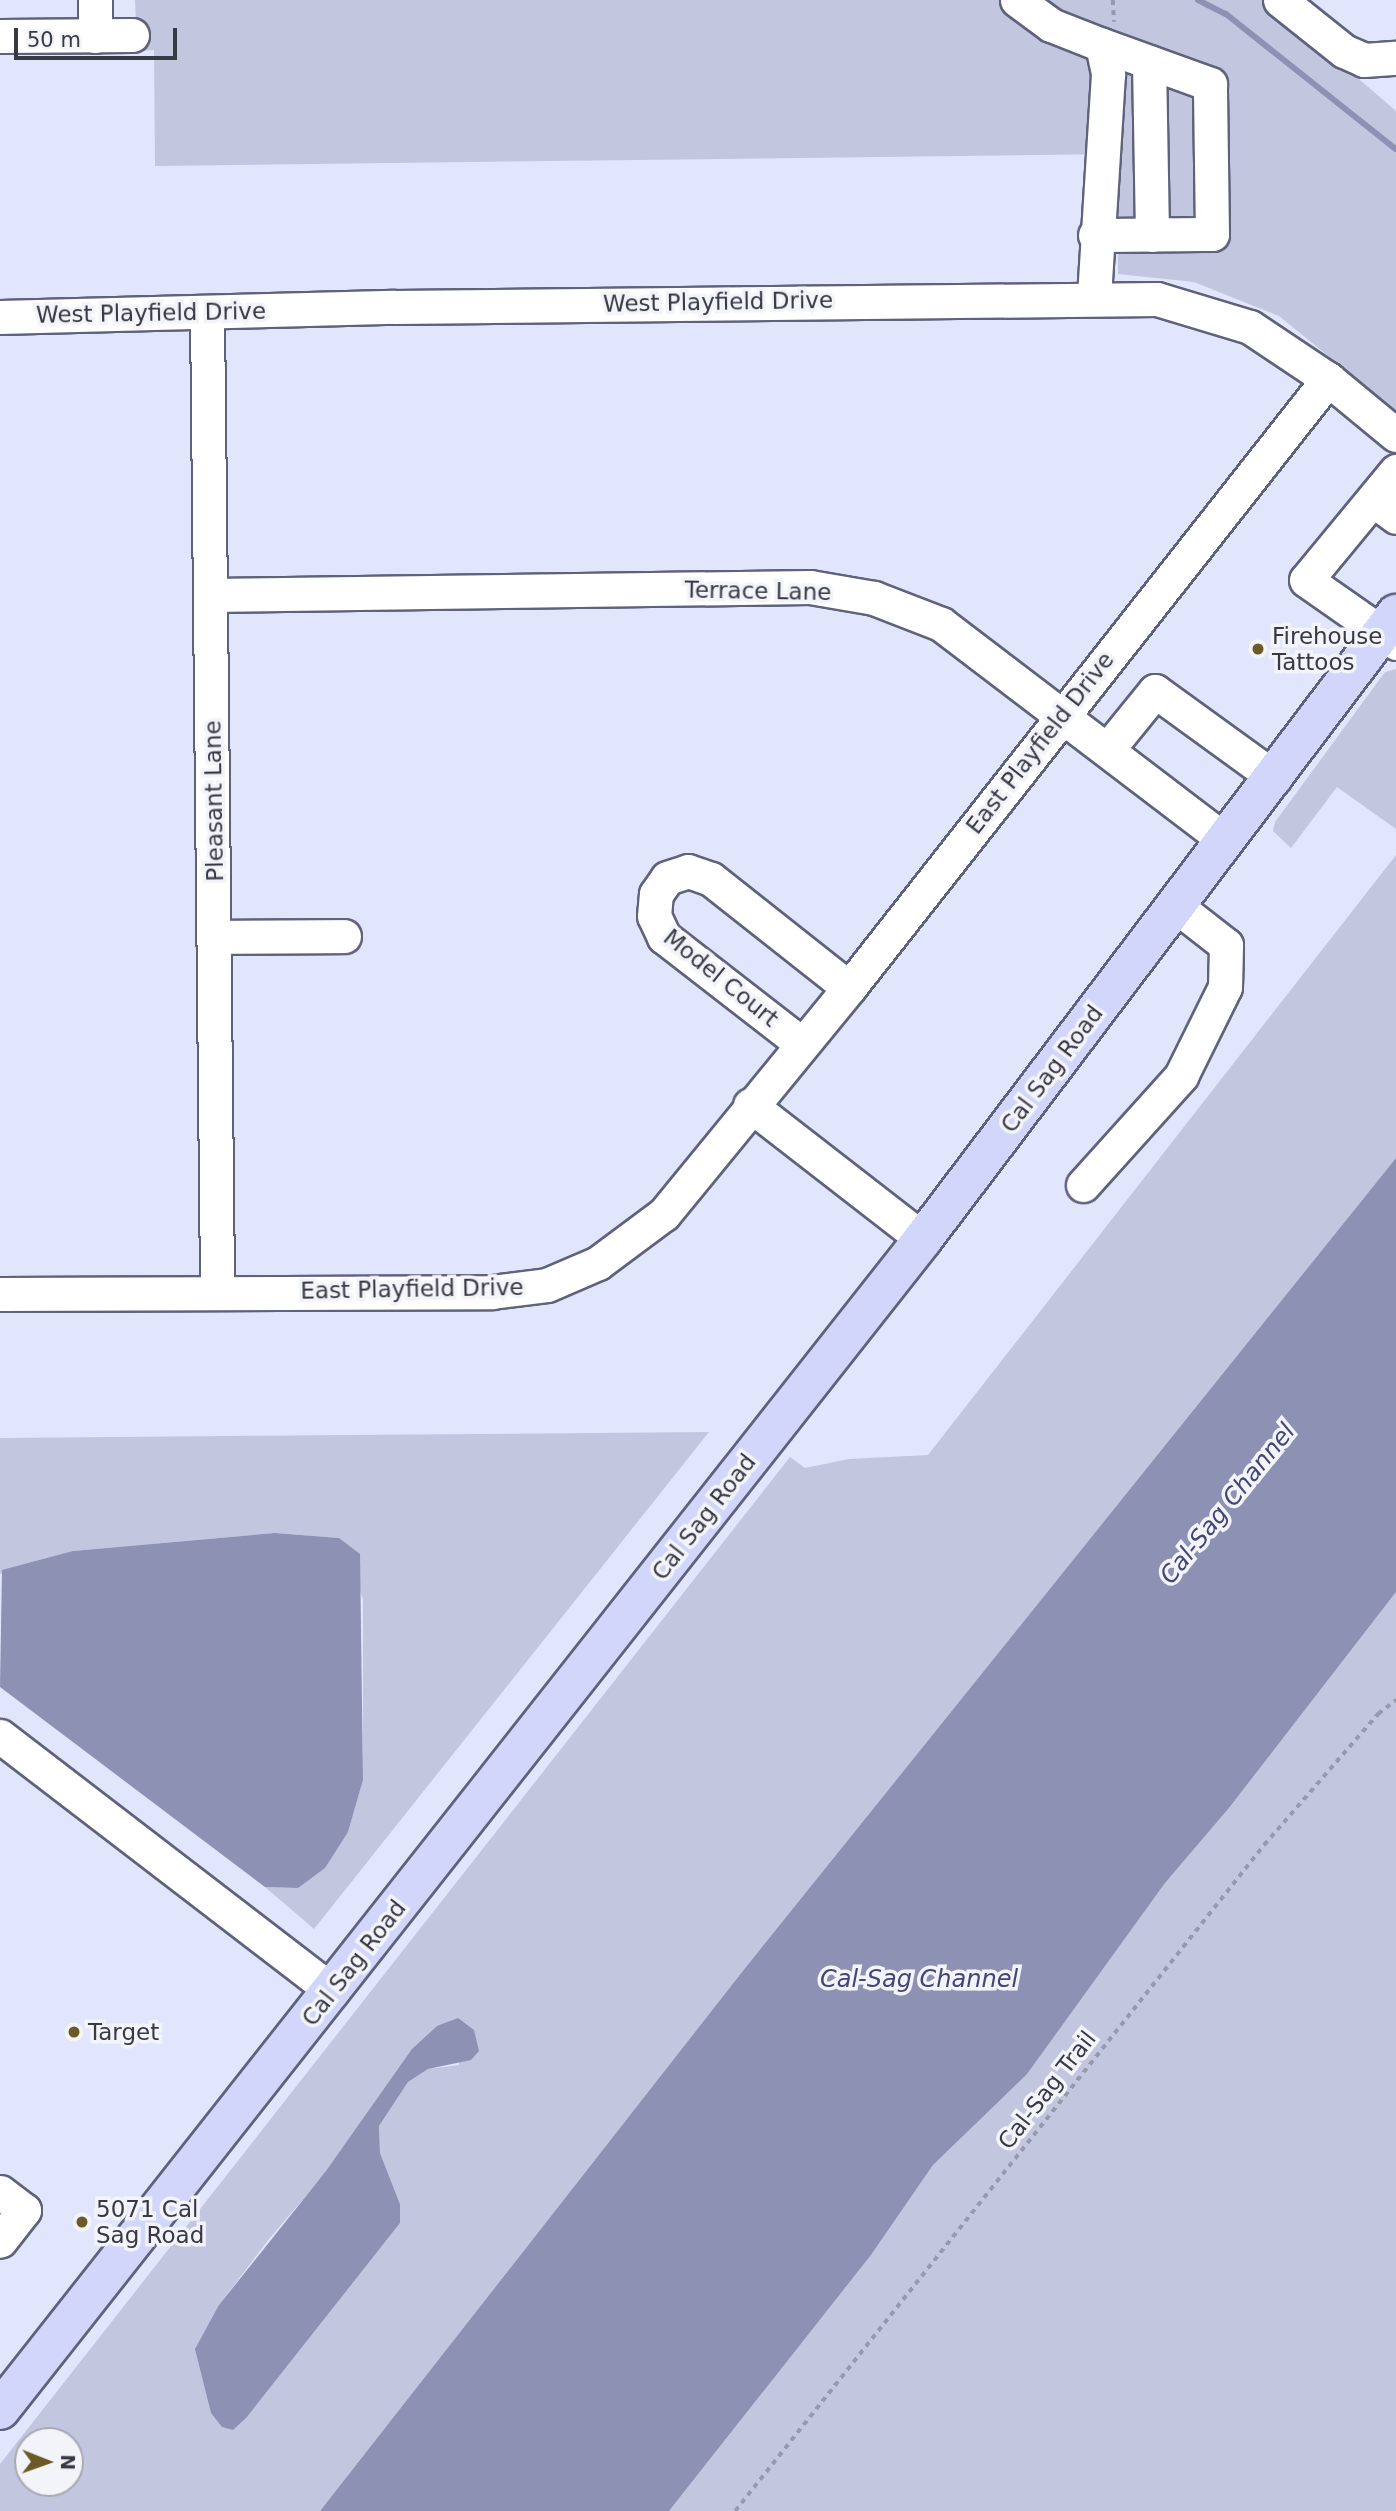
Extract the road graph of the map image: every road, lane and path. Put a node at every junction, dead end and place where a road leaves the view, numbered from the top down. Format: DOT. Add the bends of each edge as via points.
graph roads {
  1 [pos="95,0"];
  2 [pos="1017,0"];
  3 [pos="1113,0"];
  4 [pos="1280,0"];
  5 [pos="1113,12"];
  6 [pos="132,35"];
  7 [pos="0,36"];
  8 [pos="95,36"];
  9 [pos="1102,45"];
  10 [pos="1396,58"];
  11 [pos="1149,62"];
  12 [pos="1152,234"];
  13 [pos="1095,235"];
  14 [pos="1094,298"];
  15 [pos="207,312"];
  16 [pos="0,317"];
  17 [pos="1328,379"];
  18 [pos="1396,435"];
  19 [pos="1396,471"];
  20 [pos="1385,508"];
  21 [pos="211,595"];
  22 [pos="1391,630"];
  23 [pos="1061,714"];
  24 [pos="1107,750"];
  25 [pos="1275,778"];
  26 [pos="1226,841"];
  27 [pos="1176,906"];
  28 [pos="344,936"];
  29 [pos="216,937"];
  30 [pos="849,988"];
  31 [pos="802,1044"];
  32 [pos="750,1105"];
  33 [pos="1083,1185"];
  34 [pos="923,1239"];
  35 [pos="217,1291"];
  36 [pos="0,1294"];
  37 [pos="1396,1700"];
  38 [pos="0,1736"];
  39 [pos="332,1991"];
  40 [pos="0,2192"];
  41 [pos="0,2241"];
  42 [pos="0,2410"];
  43 [pos="736,2511"];
  1 -- 8 [label="street"];
  2 -- 9 [label="street" via="1051,25"];
  3 -- 5 [label="path"];
  4 -- 10 [label="street" via="1345,51 1364,60"];
  6 -- 8 [label="street"];
  7 -- 8 [label="street"];
  9 -- 11 [label="street"];
  9 -- 13 [label="street" via="1108,74"];
  11 -- 12 [label="street"];
  11 -- 12 [label="street" via="1210,84 1213,234"];
  12 -- 13 [label="street"];
  13 -- 14 [label="street"];
  14 -- 15 [label="street, West Playfield Drive"];
  14 -- 17 [label="street, West Playfield Drive" via="1157,299 1250,327"];
  15 -- 16 [label="street, West Playfield Drive"];
  15 -- 21 [label="street, Pleasant Lane"];
  17 -- 18 [label="street, West Playfield Drive"];
  17 -- 23 [label="street, East Playfield Drive"];
  19 -- 20 [label="street"];
  20 -- 22 [label="street" via="1306,580"];
  21 -- 23 [label="street, Terrace Lane" via="810,587 874,598 941,624"];
  21 -- 29 [label="street, Pleasant Lane"];
  22 -- 25 [label="main road, Cal Sag Road"];
  23 -- 24 [label="street, Terrace Lane"];
  23 -- 30 [label="street, East Playfield Drive"];
  24 -- 25 [label="street" via="1155,691"];
  24 -- 26 [label="street, Terrace Lane"];
  25 -- 26 [label="main road, Cal Sag Road"];
  26 -- 27 [label="main road, Cal Sag Road"];
  27 -- 33 [label="street" via="1226,945 1224,986 1181,1076"];
  27 -- 34 [label="main road, Cal Sag Road"];
  28 -- 29 [label="street"];
  29 -- 35 [label="street, Pleasant Lane"];
  30 -- 31 [label="street, East Playfield Drive"];
  30 -- 31 [label="street, Model Court" via="710,879 688,871 667,878 656,894 654,916 664,937"];
  31 -- 32 [label="street, East Playfield Drive"];
  32 -- 34 [label="street"];
  32 -- 35 [label="street, East Playfield Drive" via="664,1214 598,1264 547,1285 492,1292"];
  34 -- 39 [label="main road, Cal Sag Road"];
  35 -- 36 [label="street, East Playfield Drive"];
  37 -- 43 [label="path, Cal-Sag Trail" via="1378,1714 1264,1844"];
  38 -- 39 [label="street"];
  39 -- 42 [label="main road, Cal Sag Road"];
  40 -- 41 [label="street" via="24,2210"];
}
